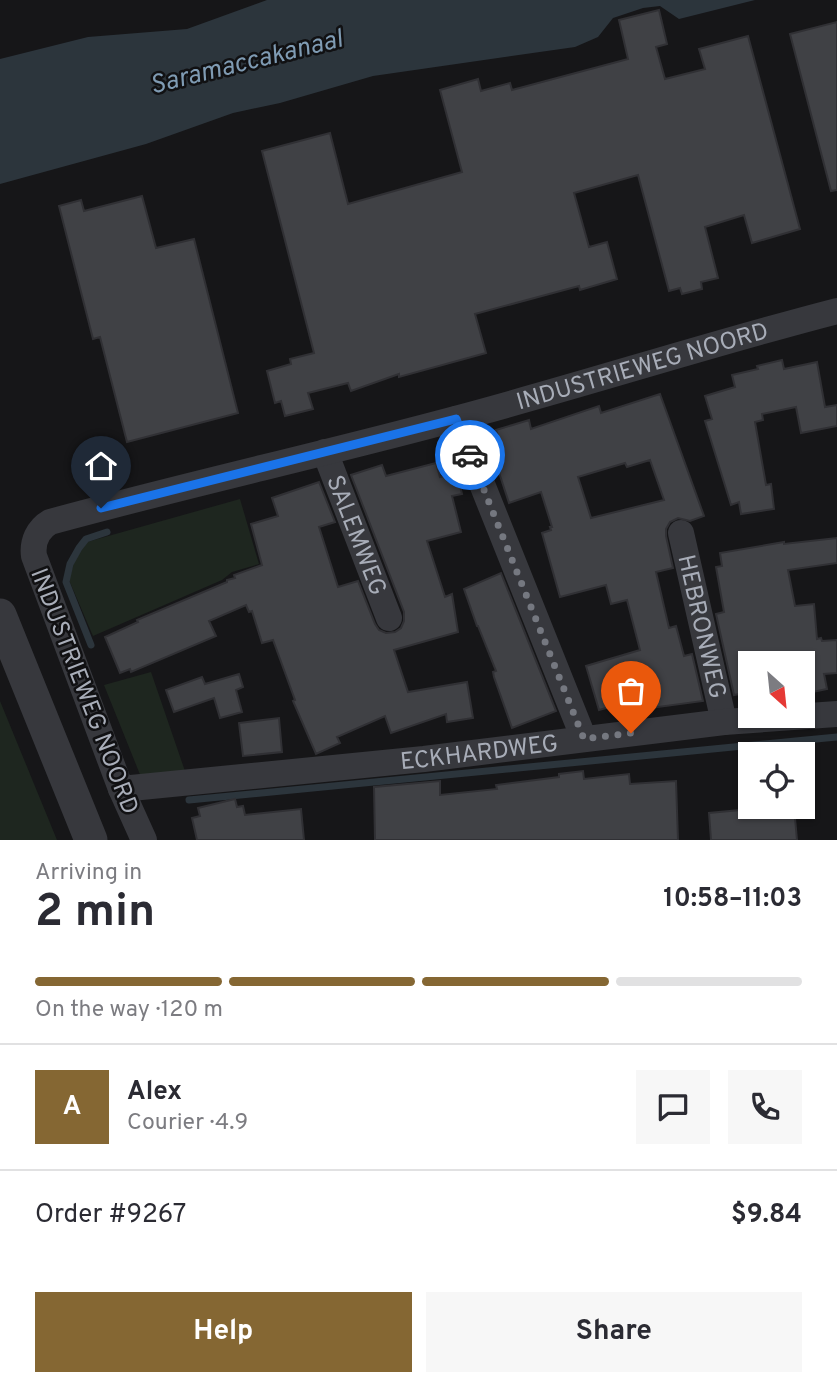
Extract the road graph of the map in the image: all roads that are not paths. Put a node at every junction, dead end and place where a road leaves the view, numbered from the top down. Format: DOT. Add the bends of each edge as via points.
graph roads {
  1 [pos="837,311"];
  2 [pos="456,419"];
  3 [pos="324,452"];
  4 [pos="681,533"];
  5 [pos="0,615"];
  6 [pos="389,618"];
  7 [pos="837,714"];
  8 [pos="724,722"];
  9 [pos="584,739"];
  10 [pos="121,789"];
  11 [pos="91,840"];
  12 [pos="144,840"];
  1 -- 2 [label="street, INDUSTRIEWEG NOORD"];
  2 -- 3 [label="street, INDUSTRIEWEG NOORD"];
  2 -- 9 [label="street"];
  3 -- 6 [label="street, SALEMWEG"];
  3 -- 10 [label="street, INDUSTRIEWEG NOORD" via="50,522 38,533 34,556"];
  4 -- 8 [label="street, HEBRONWEG"];
  5 -- 11 [label="street"];
  7 -- 8 [label="street, ECKHARDWEG"];
  8 -- 9 [label="street, ECKHARDWEG"];
  9 -- 10 [label="street, ECKHARDWEG"];
  10 -- 12 [label="street, INDUSTRIEWEG NOORD"];
}
